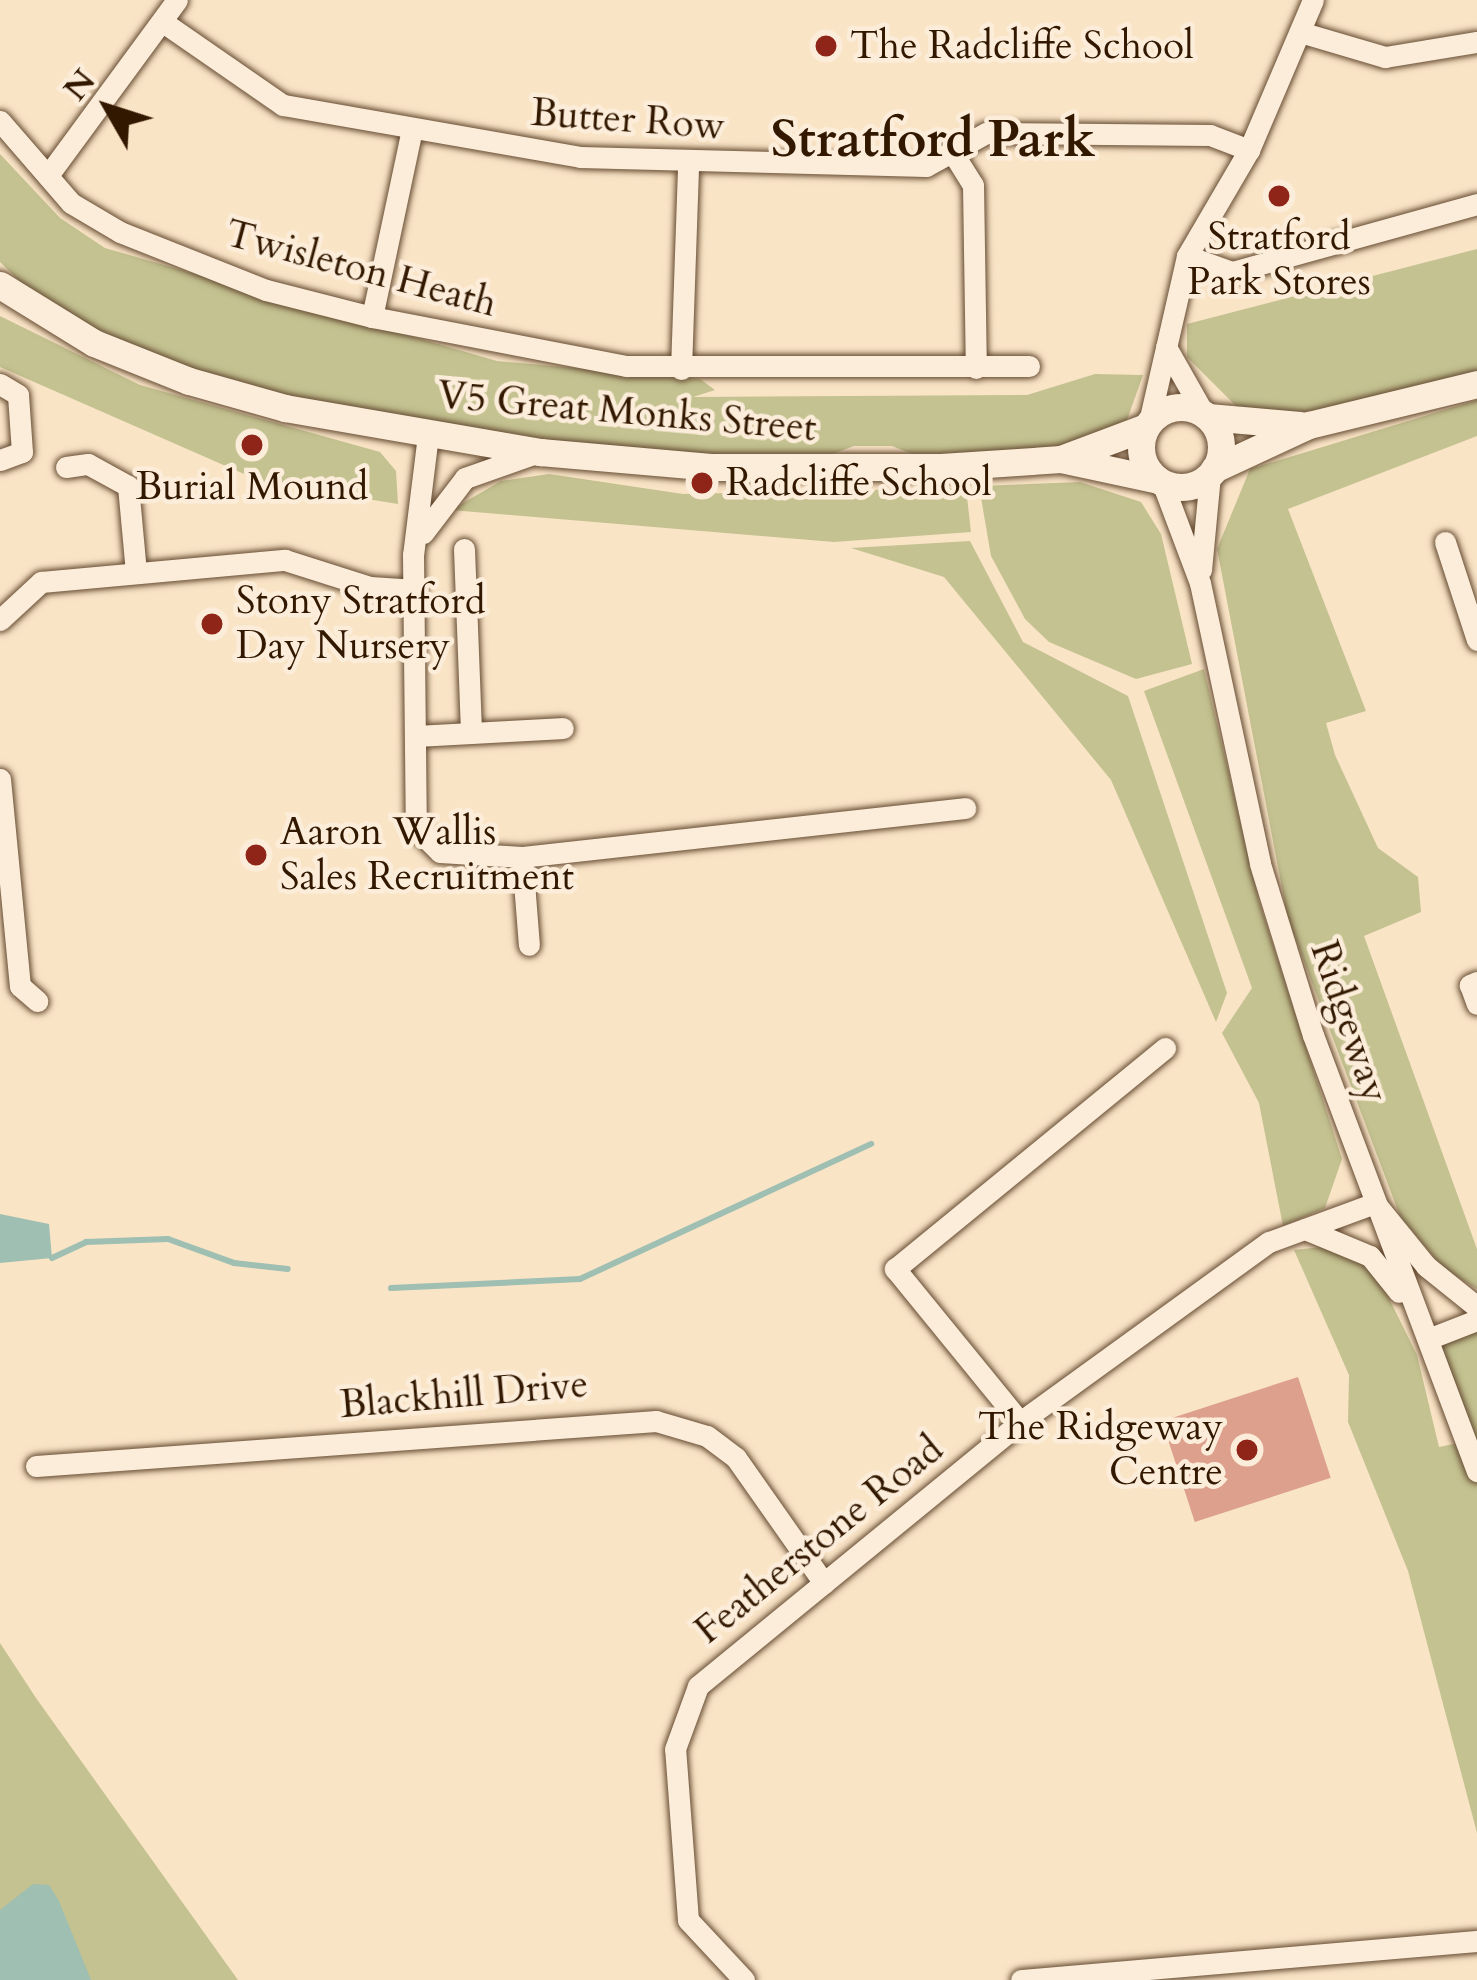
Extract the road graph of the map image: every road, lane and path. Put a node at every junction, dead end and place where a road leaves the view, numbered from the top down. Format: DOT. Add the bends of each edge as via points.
graph roads {
  1 [pos="177,0"];
  2 [pos="1313,0"];
  3 [pos="163,22"];
  4 [pos="1300,32"];
  5 [pos="1477,42"];
  6 [pos="0,121"];
  7 [pos="411,134"];
  8 [pos="1249,150"];
  9 [pos="956,158"];
  10 [pos="688,165"];
  11 [pos="49,174"];
  12 [pos="1477,204"];
  13 [pos="1187,256"];
  14 [pos="0,285"];
  15 [pos="372,317"];
  16 [pos="1166,347"];
  17 [pos="1030,366"];
  18 [pos="976,368"];
  19 [pos="681,369"];
  20 [pos="0,384"];
  21 [pos="1477,384"];
  22 [pos="1206,416"];
  23 [pos="1147,424"];
  24 [pos="1309,425"];
  25 [pos="428,435"];
  26 [pos="540,452"];
  27 [pos="1061,459"];
  28 [pos="0,460"];
  29 [pos="66,467"];
  30 [pos="1212,471"];
  31 [pos="1160,481"];
  32 [pos="1444,542"];
  33 [pos="464,549"];
  34 [pos="413,555"];
  35 [pos="136,572"];
  36 [pos="1200,583"];
  37 [pos="416,590"];
  38 [pos="0,620"];
  39 [pos="1477,640"];
  40 [pos="562,728"];
  41 [pos="471,733"];
  42 [pos="417,736"];
  43 [pos="0,782"];
  44 [pos="965,808"];
  45 [pos="521,857"];
  46 [pos="6,931"];
  47 [pos="529,945"];
  48 [pos="1450,971"];
  49 [pos="1474,990"];
  50 [pos="37,1001"];
  51 [pos="1165,1048"];
  52 [pos="1375,1203"];
  53 [pos="1305,1228"];
  54 [pos="1477,1306"];
  55 [pos="1477,1320"];
  56 [pos="1428,1339"];
  57 [pos="1020,1422"];
  58 [pos="1474,1461"];
  59 [pos="36,1466"];
  60 [pos="824,1583"];
  61 [pos="1477,1942"];
  62 [pos="1197,1974"];
  63 [pos="744,1980"];
  64 [pos="1021,1980"];
  1 -- 3 [label="street"];
  2 -- 4 [label="street"];
  3 -- 7 [label="street, Butter Row" via="283,105"];
  3 -- 11 [label="street"];
  4 -- 5 [label="street" via="1385,57"];
  4 -- 8 [label="street"];
  6 -- 11 [label="street, Twisleton Heath"];
  7 -- 10 [label="street, Butter Row"];
  7 -- 15 [label="street"];
  8 -- 9 [label="street, Butter Row" via="1210,134 986,133"];
  8 -- 13 [label="street"];
  9 -- 10 [label="street, Butter Row" via="926,166"];
  9 -- 18 [label="street" via="974,185"];
  10 -- 19 [label="street"];
  11 -- 15 [label="street, Twisleton Heath" via="71,202 120,232 266,290"];
  12 -- 13 [label="street" via="1232,272"];
  13 -- 16 [label="street"];
  14 -- 25 [label="street, V5 Great Monks Street" via="94,343 189,380"];
  15 -- 19 [label="street, Twisleton Heath"];
  16 -- 22 [label="street"];
  16 -- 23 [label="street"];
  17 -- 18 [label="street, Twisleton Heath"];
  18 -- 19 [label="street, Twisleton Heath"];
  20 -- 28 [label="street" via="18,395 22,452"];
  21 -- 24 [label="street"];
  22 -- 23 [label="street" via="1181,406"];
  22 -- 24 [label="street"];
  22 -- 30 [label="street" via="1221,448"];
  23 -- 27 [label="street, V5 Great Monks Street"];
  23 -- 31 [label="street" via="1143,462"];
  24 -- 30 [label="street"];
  25 -- 26 [label="street, V5 Great Monks Street"];
  25 -- 34 [label="street"];
  26 -- 27 [label="street, V5 Great Monks Street" via="712,466"];
  26 -- 34 [label="street" via="465,478 434,508"];
  27 -- 31 [label="street, V5 Great Monks Street"];
  29 -- 35 [label="street" via="88,464 128,486"];
  30 -- 31 [label="street" via="1188,486"];
  30 -- 36 [label="street, Ridgeway"];
  31 -- 36 [label="street, Ridgeway"];
  32 -- 39 [label="street"];
  33 -- 41 [label="street"];
  34 -- 37 [label="street"];
  35 -- 37 [label="street" via="285,560 370,587"];
  35 -- 38 [label="street" via="41,582"];
  36 -- 52 [label="street, Ridgeway" via="1260,864"];
  37 -- 42 [label="street"];
  40 -- 41 [label="street"];
  41 -- 42 [label="street"];
  42 -- 45 [label="street" via="423,840 440,852"];
  43 -- 46 [label="street"];
  44 -- 45 [label="street"];
  45 -- 47 [label="street"];
  46 -- 50 [label="street" via="20,986"];
  48 -- 49 [label="street"];
  51 -- 57 [label="street" via="895,1269"];
  52 -- 53 [label="street, Featherstone Road"];
  52 -- 54 [label="street" via="1426,1266"];
  52 -- 56 [label="street, Ridgeway"];
  53 -- 56 [label="street" via="1383,1268"];
  53 -- 57 [label="street, Featherstone Road" via="1233,1260"];
  55 -- 56 [label="street"];
  56 -- 58 [label="street, Ridgeway"];
  57 -- 60 [label="street, Featherstone Road"];
  59 -- 60 [label="street, Blackhill Drive" via="656,1421 707,1436 736,1458"];
  60 -- 63 [label="street, Featherstone Road" via="698,1686 675,1748 688,1920"];
  61 -- 62 [label="street"];
  62 -- 64 [label="street"];
}
